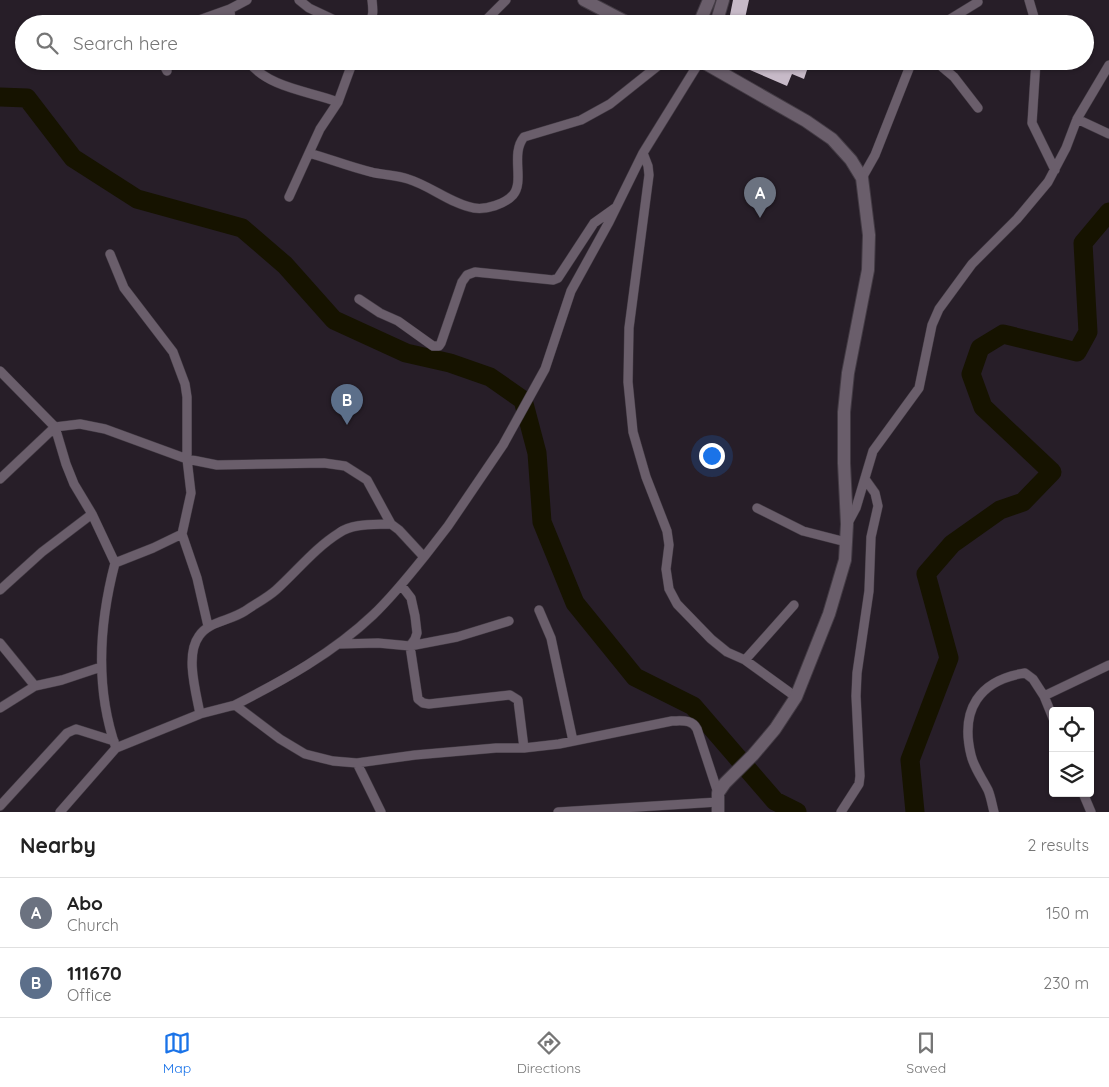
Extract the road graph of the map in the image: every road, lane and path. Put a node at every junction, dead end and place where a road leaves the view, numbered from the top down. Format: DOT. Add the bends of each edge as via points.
graph roads {
  1 [pos="247,0"];
  2 [pos="299,0"];
  3 [pos="372,0"];
  4 [pos="506,0"];
  5 [pos="709,0"];
  6 [pos="723,0"];
  7 [pos="1029,0"];
  8 [pos="588,1"];
  9 [pos="978,2"];
  10 [pos="230,9"];
  11 [pos="213,15"];
  12 [pos="230,15"];
  13 [pos="324,15"];
  14 [pos="372,15"];
  15 [pos="491,15"];
  16 [pos="614,15"];
  17 [pos="703,15"];
  18 [pos="719,15"];
  19 [pos="957,15"];
  20 [pos="1033,15"];
  21 [pos="1109,65"];
  22 [pos="255,70"];
  23 [pos="350,70"];
  24 [pos="653,70"];
  25 [pos="694,70"];
  26 [pos="716,70"];
  27 [pos="908,70"];
  28 [pos="946,70"];
  29 [pos="1035,70"];
  30 [pos="338,102"];
  31 [pos="978,108"];
  32 [pos="1077,119"];
  33 [pos="1109,134"];
  34 [pos="309,153"];
  35 [pos="643,153"];
  36 [pos="1055,170"];
  37 [pos="862,178"];
  38 [pos="289,197"];
  39 [pos="617,206"];
  40 [pos="110,254"];
  41 [pos="359,299"];
  42 [pos="0,371"];
  43 [pos="55,428"];
  44 [pos="187,459"];
  45 [pos="0,479"];
  46 [pos="865,479"];
  47 [pos="757,508"];
  48 [pos="92,514"];
  49 [pos="391,524"];
  50 [pos="847,524"];
  51 [pos="182,534"];
  52 [pos="846,542"];
  53 [pos="424,557"];
  54 [pos="115,563"];
  55 [pos="401,586"];
  56 [pos="0,590"];
  57 [pos="794,605"];
  58 [pos="539,610"];
  59 [pos="509,621"];
  60 [pos="208,626"];
  61 [pos="0,643"];
  62 [pos="339,644"];
  63 [pos="410,646"];
  64 [pos="745,660"];
  65 [pos="1109,665"];
  66 [pos="101,667"];
  67 [pos="36,686"];
  68 [pos="1044,696"];
  69 [pos="796,697"];
  70 [pos="235,705"];
  71 [pos="0,708"];
  72 [pos="1049,708"];
  73 [pos="200,714"];
  74 [pos="573,741"];
  75 [pos="115,745"];
  76 [pos="524,748"];
  77 [pos="357,763"];
  78 [pos="1085,797"];
  79 [pos="718,802"];
  80 [pos="0,806"];
  81 [pos="60,812"];
  82 [pos="381,812"];
  83 [pos="558,812"];
  84 [pos="841,812"];
  85 [pos="994,812"];
  86 [pos="1091,812"];
  1 -- 10 [label="street"];
  2 -- 13 [label="street"];
  3 -- 14 [label="street"];
  4 -- 15 [label="street"];
  5 -- 17 [label="main road"];
  6 -- 18 [label="main road"];
  7 -- 20 [label="street"];
  8 -- 16 [label="main road"];
  9 -- 19 [label="street"];
  10 -- 11 [label="street"];
  10 -- 12 [label="street"];
  21 -- 32 [label="street"];
  22 -- 30 [label="street" via="280,84"];
  23 -- 30 [label="street"];
  24 -- 34 [label="street" via="610,104 581,120 524,138 518,144 517,189 512,196 487,208 462,205 408,179"];
  25 -- 35 [label="street"];
  26 -- 37 [label="main road" via="832,139"];
  27 -- 37 [label="street" via="875,155"];
  28 -- 31 [label="street"];
  29 -- 36 [label="street" via="1032,123"];
  30 -- 34 [label="street"];
  32 -- 33 [label="street"];
  32 -- 36 [label="street"];
  34 -- 38 [label="street"];
  35 -- 39 [label="street"];
  35 -- 64 [label="street" via="649,175 629,328 628,382 633,432 670,544 666,569 669,589 677,604 711,639 727,652"];
  36 -- 46 [label="street" via="1017,219 972,264 939,309 932,325 919,388 873,451"];
  37 -- 50 [label="main road" via="869,235 868,261 844,412"];
  39 -- 41 [label="street" via="594,223 558,278 475,272 467,275 439,346 433,346"];
  39 -- 53 [label="street" via="571,291 545,369 503,445"];
  40 -- 44 [label="street" via="124,288 173,352 180,369 187,397"];
  42 -- 43 [label="street"];
  43 -- 44 [label="street" via="80,424 105,429"];
  43 -- 45 [label="street"];
  43 -- 48 [label="street" via="74,484"];
  44 -- 49 [label="street" via="218,465 324,463 345,466 367,480"];
  44 -- 51 [label="street" via="191,493"];
  46 -- 50 [label="street"];
  46 -- 84 [label="street" via="875,493 878,506 871,537 869,591 856,681 860,776 859,784"];
  47 -- 52 [label="street" via="802,531"];
  48 -- 54 [label="street"];
  48 -- 56 [label="street" via="42,552"];
  49 -- 53 [label="street"];
  49 -- 60 [label="street" via="358,526 340,532 274,592 237,617"];
  50 -- 52 [label="main road"];
  51 -- 54 [label="street"];
  51 -- 60 [label="street"];
  52 -- 69 [label="main road" via="840,581"];
  53 -- 55 [label="street"];
  54 -- 66 [label="street" via="108,590"];
  55 -- 62 [label="street"];
  55 -- 63 [label="street" via="412,598 415,616 417,633"];
  57 -- 64 [label="street"];
  58 -- 74 [label="street" via="553,644"];
  59 -- 63 [label="street" via="457,637"];
  60 -- 73 [label="street" via="198,637 192,653"];
  61 -- 67 [label="street"];
  62 -- 63 [label="street"];
  62 -- 70 [label="street" via="302,669"];
  63 -- 76 [label="street" via="418,699 423,703 515,697"];
  64 -- 69 [label="street"];
  65 -- 68 [label="street"];
  66 -- 67 [label="street"];
  66 -- 75 [label="street"];
  67 -- 71 [label="street"];
  68 -- 72 [label="street"];
  68 -- 85 [label="street" via="1025,673 1007,676 990,685 977,698 969,716 971,756"];
  69 -- 79 [label="main road" via="780,724 735,773"];
  70 -- 73 [label="street"];
  70 -- 77 [label="street" via="305,754"];
  73 -- 75 [label="street"];
  74 -- 76 [label="street"];
  74 -- 79 [label="street" via="672,721 694,724"];
  75 -- 80 [label="street" via="76,729 67,733"];
  75 -- 81 [label="street"];
  76 -- 77 [label="street" via="416,755"];
  77 -- 82 [label="street"];
  78 -- 86 [label="street"];
  79 -- 83 [label="street"];
}
